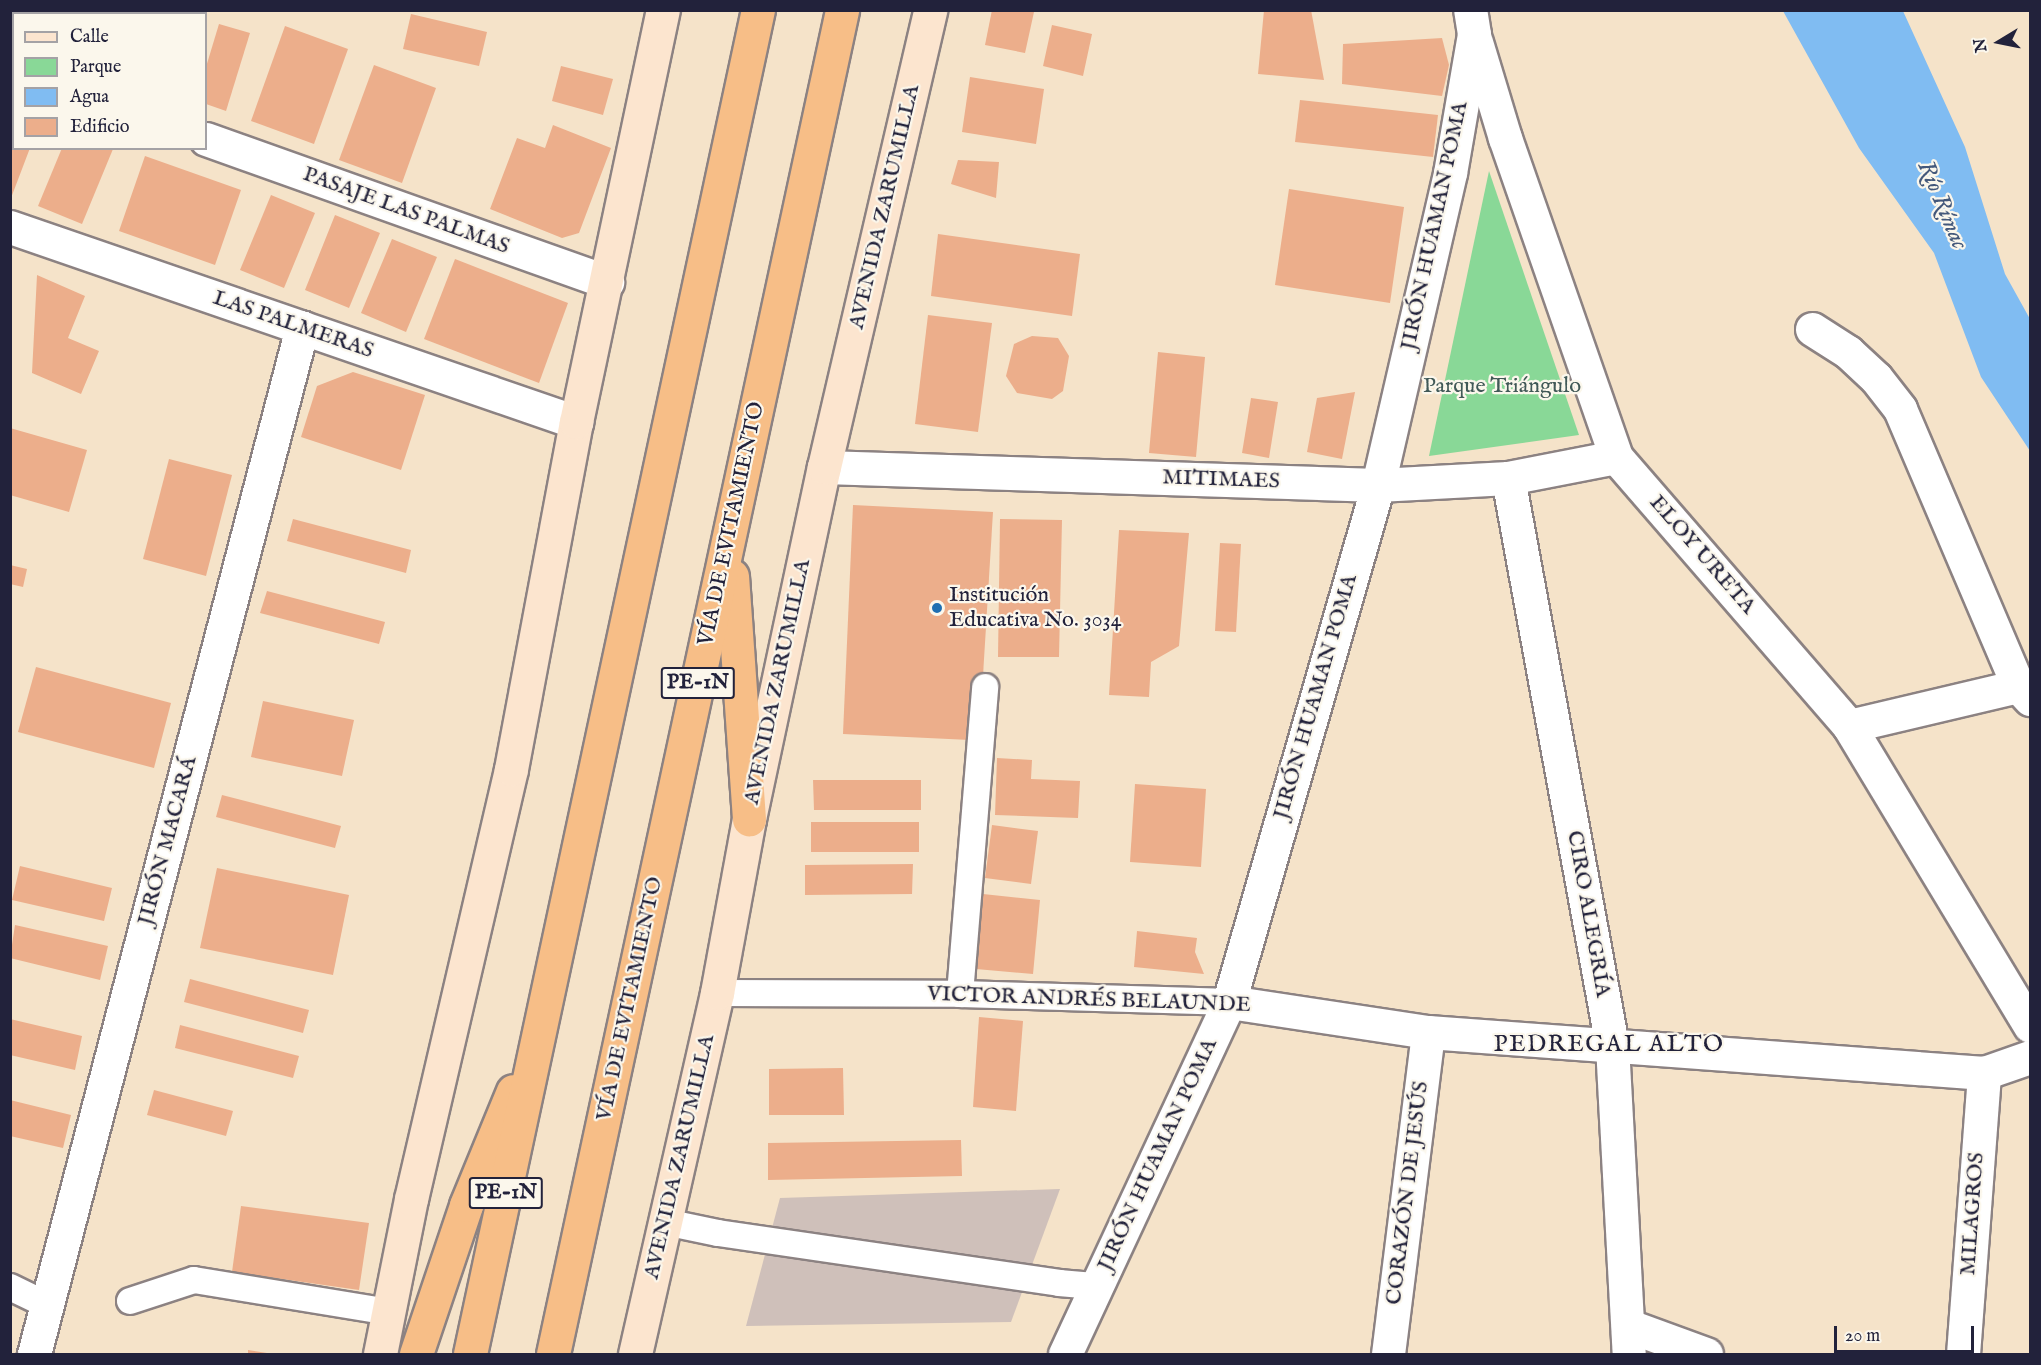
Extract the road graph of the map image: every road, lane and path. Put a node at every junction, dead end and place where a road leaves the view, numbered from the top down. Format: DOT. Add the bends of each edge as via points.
graph roads {
  1 [pos="663,10"];
  2 [pos="758,10"];
  3 [pos="842,10"];
  4 [pos="930,10"];
  5 [pos="1472,22"];
  6 [pos="207,139"];
  7 [pos="10,227"];
  8 [pos="607,282"];
  9 [pos="302,327"];
  10 [pos="1812,329"];
  11 [pos="576,423"];
  12 [pos="1616,457"];
  13 [pos="824,468"];
  14 [pos="1508,478"];
  15 [pos="1378,485"];
  16 [pos="729,539"];
  17 [pos="985,687"];
  18 [pos="2024,693"];
  19 [pos="1849,726"];
  20 [pos="749,819"];
  21 [pos="717,993"];
  22 [pos="960,994"];
  23 [pos="1229,1002"];
  24 [pos="2031,1026"];
  25 [pos="540,1032"];
  26 [pos="1428,1032"];
  27 [pos="1612,1045"];
  28 [pos="2031,1057"];
  29 [pos="1984,1072"];
  30 [pos="665,1222"];
  31 [pos="1096,1286"];
  32 [pos="10,1287"];
  33 [pos="130,1302"];
  34 [pos="47,1305"];
  35 [pos="389,1312"];
  36 [pos="1629,1340"];
  37 [pos="34,1354"];
  38 [pos="380,1354"];
  39 [pos="416,1354"];
  40 [pos="470,1354"];
  41 [pos="553,1354"];
  42 [pos="635,1354"];
  43 [pos="1065,1354"];
  44 [pos="1388,1354"];
  45 [pos="1706,1354"];
  46 [pos="1963,1354"];
  1 -- 8 [label="main road"];
  2 -- 25 [label="highway, PE-1N"];
  3 -- 16 [label="highway, VÍA DE EVITAMIENTO / PE-1N"];
  4 -- 13 [label="main road, AVENIDA ZARUMILLA"];
  5 -- 12 [label="street, ELOY URETA" via="1509,148"];
  5 -- 15 [label="street, JIRÓN HUAMAN POMA" via="1450,174"];
  6 -- 8 [label="street, PASAJE LAS PALMAS"];
  7 -- 9 [label="street, LAS PALMERAS"];
  8 -- 11 [label="main road"];
  9 -- 11 [label="street, LAS PALMERAS"];
  9 -- 34 [label="street, JIRÓN MACARÁ"];
  10 -- 18 [label="street" via="1848,352 1876,378 1900,409"];
  11 -- 35 [label="main road" via="511,769 411,1199"];
  12 -- 14 [label="street, MITIMAES"];
  12 -- 19 [label="street, ELOY URETA"];
  13 -- 15 [label="street, MITIMAES"];
  13 -- 20 [label="main road, AVENIDA ZARUMILLA"];
  14 -- 15 [label="street, MITIMAES"];
  14 -- 27 [label="street, CIRO ALEGRÍA"];
  15 -- 23 [label="street, JIRÓN HUAMAN POMA"];
  16 -- 20 [label="highway"];
  16 -- 41 [label="highway, VÍA DE EVITAMIENTO / PE-1N"];
  17 -- 22 [label="lane"];
  18 -- 19 [label="street"];
  19 -- 24 [label="street, ELOY URETA"];
  20 -- 21 [label="main road, AVENIDA ZARUMILLA"];
  21 -- 22 [label="lane, VICTOR ANDRÉS BELAUNDE"];
  21 -- 30 [label="main road, AVENIDA ZARUMILLA"];
  22 -- 23 [label="lane, VICTOR ANDRÉS BELAUNDE"];
  23 -- 26 [label="street, VICTOR ANDRÉS BELAUNDE"];
  23 -- 31 [label="street, JIRÓN HUAMAN POMA"];
  25 -- 39 [label="highway" via="466,1204"];
  25 -- 40 [label="highway, PE-1N"];
  26 -- 27 [label="street, VICTOR ANDRÉS BELAUNDE"];
  26 -- 44 [label="street, CORAZÓN DE JESÚS"];
  27 -- 29 [label="street, VICTOR ANDRÉS BELAUNDE"];
  27 -- 36 [label="street, CIRO ALEGRÍA"];
  28 -- 29 [label="street, VICTOR ANDRÉS BELAUNDE"];
  29 -- 46 [label="street, MILAGROS"];
  30 -- 31 [label="lane" via="1047,1282"];
  30 -- 42 [label="main road, AVENIDA ZARUMILLA"];
  31 -- 43 [label="street, JIRÓN HUAMAN POMA"];
  32 -- 34 [label="lane"];
  33 -- 35 [label="lane" via="194,1280"];
  34 -- 37 [label="street, JIRÓN MACARÁ"];
  35 -- 38 [label="main road"];
  36 -- 45 [label="street"];
}
